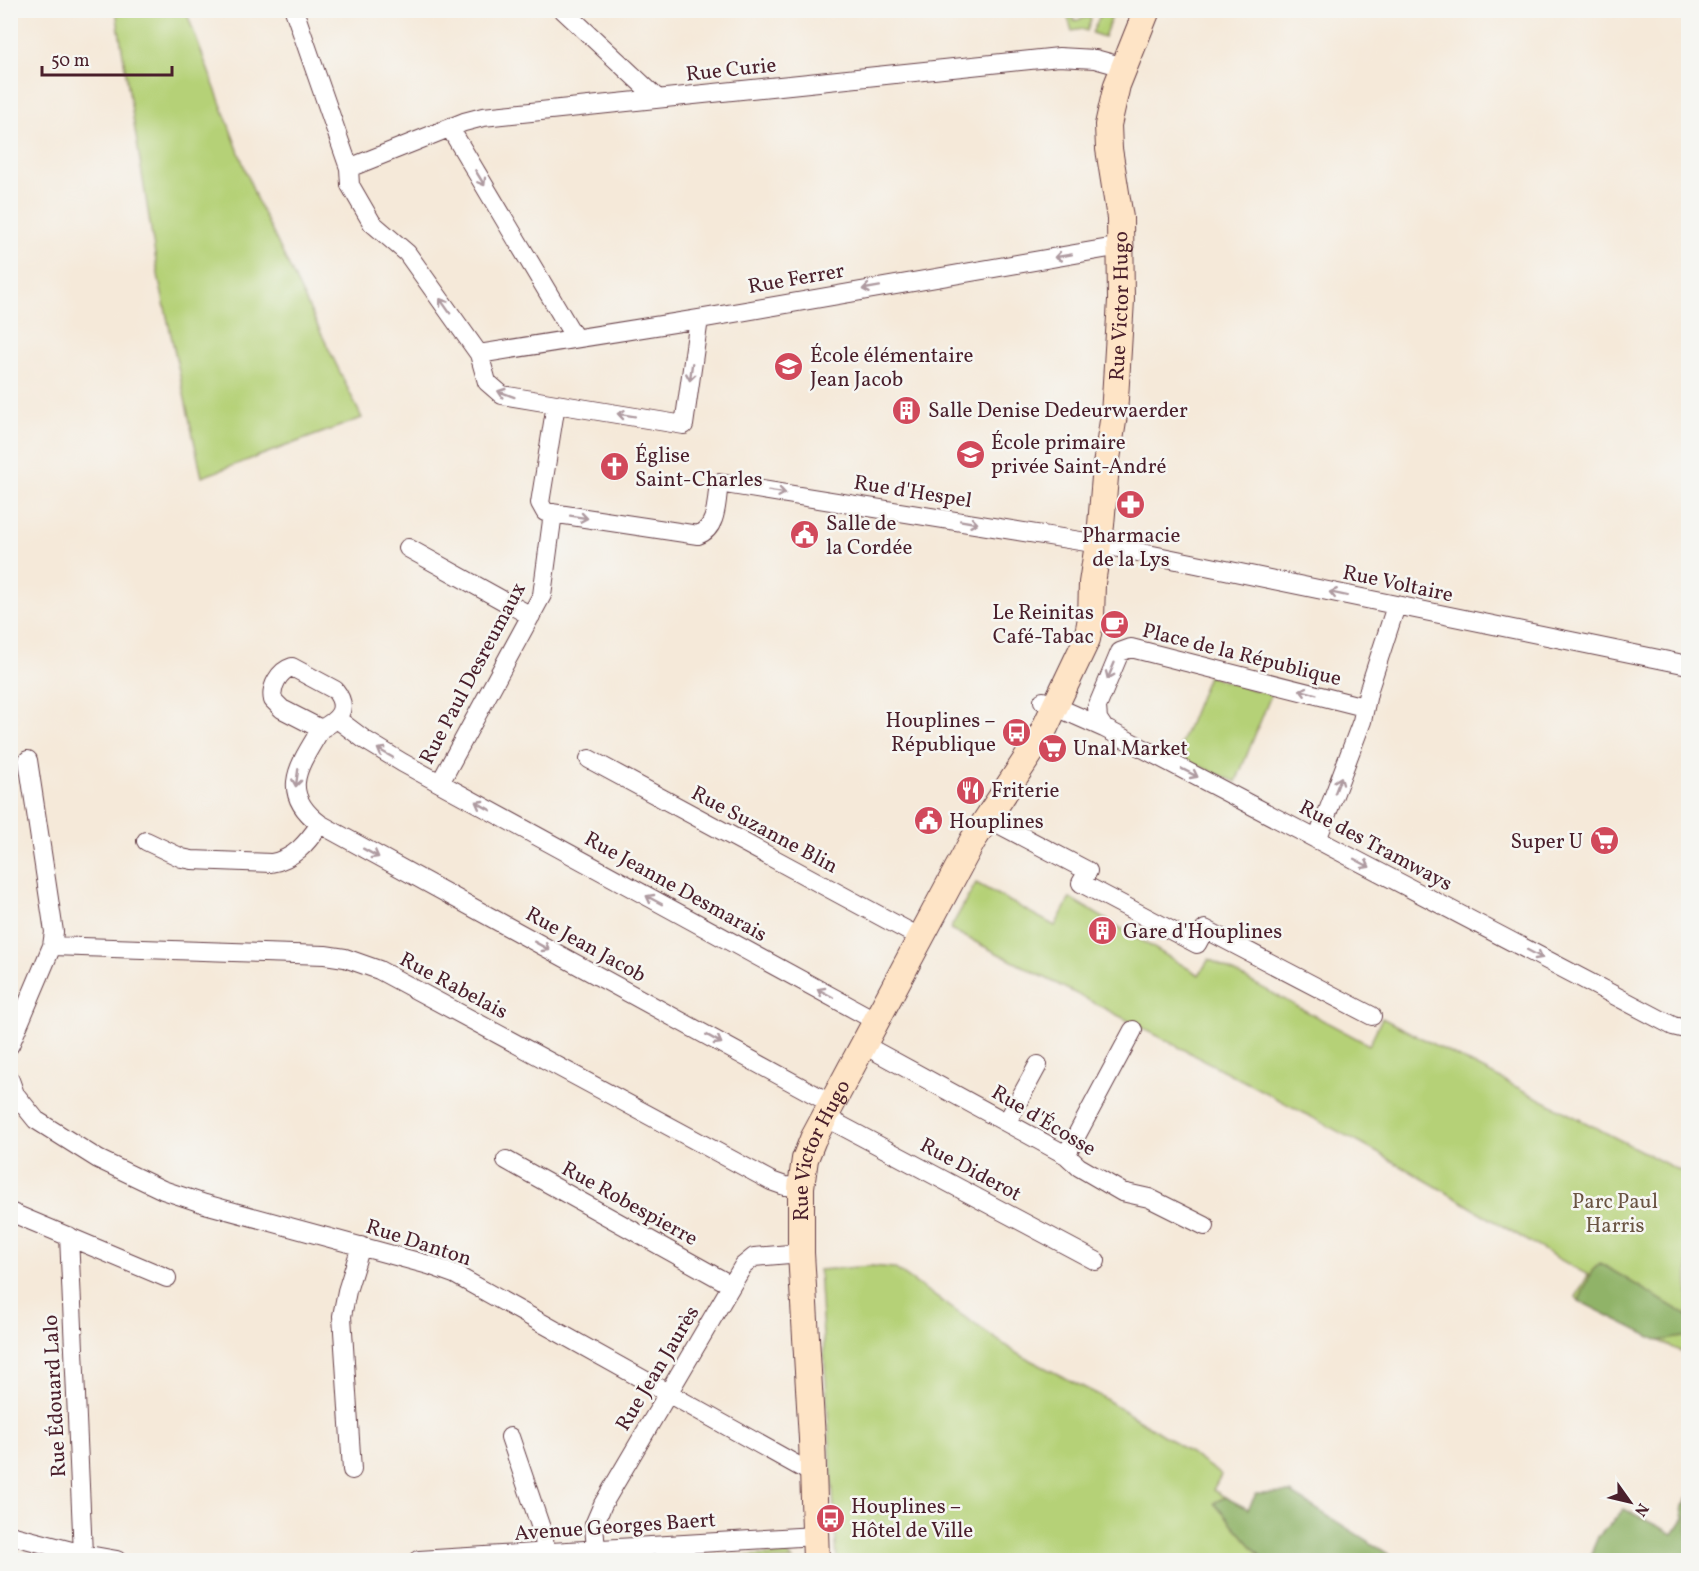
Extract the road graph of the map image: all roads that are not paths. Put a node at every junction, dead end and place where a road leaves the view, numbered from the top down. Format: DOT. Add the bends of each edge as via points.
graph roads {
  1 [pos="294,10"];
  2 [pos="563,10"];
  3 [pos="1131,10"];
  4 [pos="1147,10"];
  5 [pos="1117,65"];
  6 [pos="658,99"];
  7 [pos="450,128"];
  8 [pos="349,168"];
  9 [pos="1121,246"];
  10 [pos="699,319"];
  11 [pos="575,338"];
  12 [pos="479,354"];
  13 [pos="556,404"];
  14 [pos="553,513"];
  15 [pos="408,548"];
  16 [pos="1097,556"];
  17 [pos="1396,606"];
  18 [pos="531,616"];
  19 [pos="1689,665"];
  20 [pos="1050,703"];
  21 [pos="1364,707"];
  22 [pos="337,719"];
  23 [pos="1104,728"];
  24 [pos="321,729"];
  25 [pos="589,759"];
  26 [pos="28,760"];
  27 [pos="448,787"];
  28 [pos="987,818"];
  29 [pos="320,824"];
  30 [pos="1317,840"];
  31 [pos="146,841"];
  32 [pos="921,938"];
  33 [pos="52,946"];
  34 [pos="1372,1016"];
  35 [pos="876,1021"];
  36 [pos="1688,1027"];
  37 [pos="1133,1030"];
  38 [pos="10,1045"];
  39 [pos="864,1045"];
  40 [pos="1038,1065"];
  41 [pos="10,1080"];
  42 [pos="828,1110"];
  43 [pos="1006,1122"];
  44 [pos="1066,1155"];
  45 [pos="507,1160"];
  46 [pos="801,1187"];
  47 [pos="10,1212"];
  48 [pos="1205,1226"];
  49 [pos="69,1236"];
  50 [pos="361,1246"];
  51 [pos="801,1253"];
  52 [pos="1096,1261"];
  53 [pos="167,1278"];
  54 [pos="731,1285"];
  55 [pos="667,1392"];
  56 [pos="510,1437"];
  57 [pos="352,1470"];
  58 [pos="813,1474"];
  59 [pos="10,1535"];
  60 [pos="815,1548"];
  61 [pos="596,1550"];
  62 [pos="545,1553"];
  63 [pos="83,1554"];
  64 [pos="117,1560"];
  65 [pos="419,1560"];
  1 -- 8 [label="street"];
  2 -- 6 [label="street"];
  3 -- 5 [label="main road, Rue Victor Hugo"];
  4 -- 5 [label="main road, Rue Victor Hugo"];
  5 -- 6 [label="street, Rue Curie" via="1084,57 1059,57"];
  5 -- 9 [label="main road, Rue Victor Hugo" via="1108,133"];
  6 -- 7 [label="street, Rue Curie" via="483,117"];
  7 -- 8 [label="street, Rue Curie"];
  7 -- 11 [label="street, one-way"];
  12 -- 8 [label="street, one-way" via="408,253 372,223 350,185"];
  9 -- 10 [label="street, Rue Ferrer, one-way"];
  9 -- 16 [label="main road, Rue Victor Hugo" via="1114,415"];
  10 -- 11 [label="street, Rue Ferrer"];
  10 -- 13 [label="street, one-way" via="684,425"];
  11 -- 12 [label="street, Rue Ferrer"];
  13 -- 12 [label="street, one-way" via="502,395 487,382"];
  13 -- 14 [label="street" via="540,503 545,512"];
  14 -- 16 [label="street, Rue d'Hespel, one-way" via="698,535 712,523 719,483"];
  14 -- 18 [label="street, Rue Paul Desreumaux" via="543,591"];
  15 -- 18 [label="street"];
  17 -- 16 [label="street, Rue Voltaire, one-way"];
  16 -- 20 [label="main road, Rue Victor Hugo" via="1056,673"];
  17 -- 19 [label="street, Rue Voltaire"];
  17 -- 21 [label="street"];
  18 -- 27 [label="street, Rue Paul Desreumaux"];
  20 -- 23 [label="street, Rue des Tramways"];
  20 -- 28 [label="main road, Rue Victor Hugo" via="1023,739 1009,785"];
  21 -- 23 [label="street, Place de la République, one-way" via="1131,648 1120,652 1099,699 1097,714"];
  30 -- 21 [label="street, one-way"];
  22 -- 24 [label="street"];
  22 -- 24 [label="street" via="341,700 335,690 297,669 286,669 273,688 273,700 282,709"];
  27 -- 22 [label="street, Rue Jeanne Desmarais, one-way" via="364,740"];
  23 -- 30 [label="street, Rue des Tramways, one-way"];
  24 -- 29 [label="street, Rue Jean Jacob, one-way" via="295,779 299,803"];
  25 -- 32 [label="street, Rue Suzanne Blin"];
  26 -- 33 [label="street" via="53,923"];
  35 -- 27 [label="street, Rue Jeanne Desmarais, one-way"];
  28 -- 32 [label="main road, Rue Victor Hugo"];
  28 -- 34 [label="street" via="1088,871 1081,883 1197,944 1205,929"];
  29 -- 31 [label="street" via="294,854 271,863 192,860"];
  29 -- 42 [label="street, Rue Jean Jacob, one-way"];
  30 -- 36 [label="street, Rue des Tramways, one-way" via="1673,1026"];
  32 -- 35 [label="main road, Rue Victor Hugo"];
  33 -- 38 [label="street"];
  33 -- 46 [label="street, Rue Rabelais" via="325,955 358,962 380,970 771,1181"];
  35 -- 39 [label="main road, Rue Victor Hugo"];
  37 -- 44 [label="street"];
  39 -- 42 [label="main road, Rue Victor Hugo"];
  39 -- 43 [label="street, Rue d'Écosse"];
  40 -- 43 [label="street"];
  41 -- 50 [label="street, Rue Danton" via="15,1094 36,1120 113,1167 179,1196"];
  42 -- 46 [label="main road, Rue Victor Hugo" via="808,1150"];
  42 -- 52 [label="street, Rue Diderot"];
  43 -- 44 [label="street, Rue d'Écosse"];
  44 -- 48 [label="street, Rue d'Écosse" via="1122,1192 1149,1198"];
  45 -- 54 [label="street, Rue Robespierre"];
  46 -- 51 [label="main road, Rue Victor Hugo"];
  47 -- 49 [label="street"];
  49 -- 53 [label="street"];
  49 -- 63 [label="street, Rue Édouard Lalo"];
  50 -- 55 [label="street, Rue Danton" via="465,1279"];
  50 -- 57 [label="street" via="342,1316"];
  51 -- 54 [label="street, Rue Jean Jaurès" via="754,1257"];
  51 -- 58 [label="main road, Rue Victor Hugo"];
  54 -- 55 [label="street, Rue Jean Jaurès"];
  55 -- 58 [label="street, Rue Danton"];
  55 -- 61 [label="street, Rue Jean Jaurès" via="597,1515"];
  56 -- 62 [label="street" via="544,1537"];
  58 -- 60 [label="main road, Rue Victor Hugo"];
  59 -- 63 [label="street"];
  60 -- 61 [label="street, Avenue Georges Baert"];
  61 -- 62 [label="street, Avenue Georges Baert"];
  62 -- 65 [label="street, Avenue Georges Baert"];
  63 -- 64 [label="street"];
}
